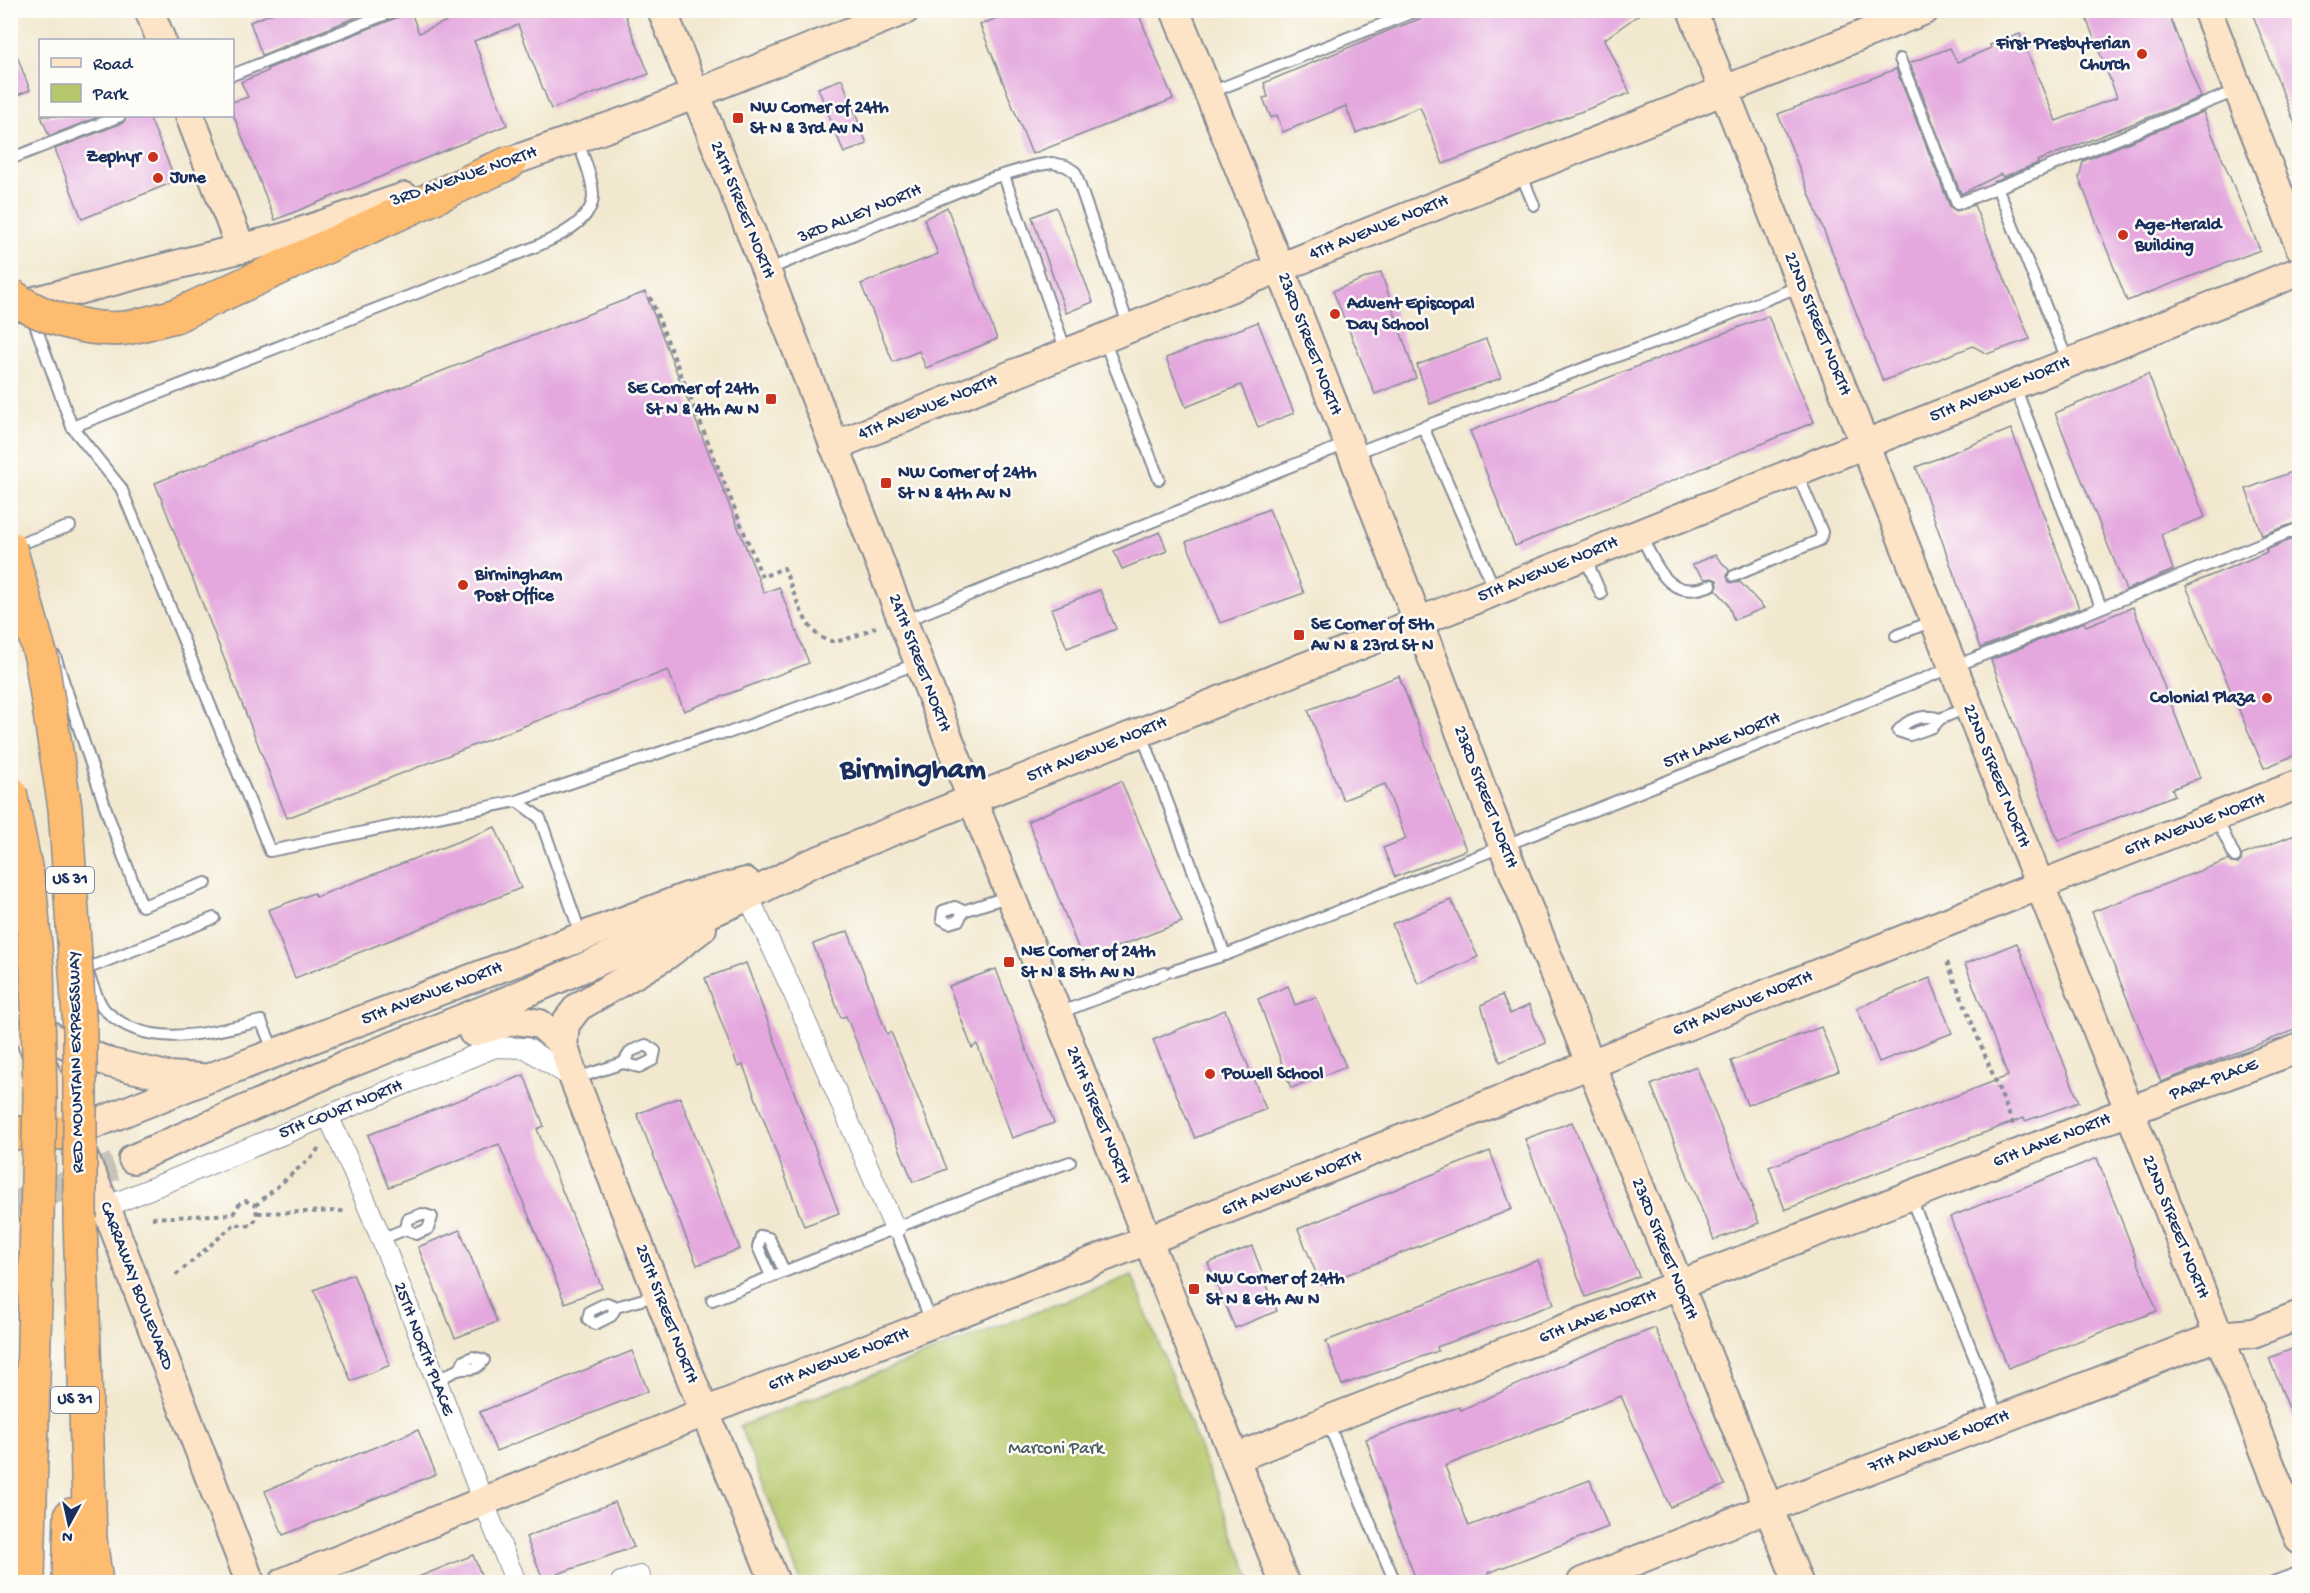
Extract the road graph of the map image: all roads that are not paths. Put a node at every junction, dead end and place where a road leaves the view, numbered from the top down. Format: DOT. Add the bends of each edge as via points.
graph roads {
  1 [pos="149,10"];
  2 [pos="396,10"];
  3 [pos="663,10"];
  4 [pos="905,10"];
  5 [pos="1175,10"];
  6 [pos="1418,10"];
  7 [pos="1692,10"];
  8 [pos="1925,10"];
  9 [pos="2207,10"];
  10 [pos="161,39"];
  11 [pos="1900,59"];
  12 [pos="234,74"];
  13 [pos="2238,90"];
  14 [pos="1724,91"];
  15 [pos="695,94"];
  16 [pos="1207,94"];
  17 [pos="117,117"];
  18 [pos="190,117"];
  19 [pos="577,139"];
  20 [pos="10,159"];
  21 [pos="509,163"];
  22 [pos="1520,172"];
  23 [pos="1004,176"];
  24 [pos="1997,187"];
  25 [pos="1533,205"];
  26 [pos="2300,247"];
  27 [pos="241,249"];
  28 [pos="1280,268"];
  29 [pos="766,270"];
  30 [pos="2300,271"];
  31 [pos="1802,286"];
  32 [pos="16,301"];
  33 [pos="1129,328"];
  34 [pos="1103,338"];
  35 [pos="1067,353"];
  36 [pos="2068,363"];
  37 [pos="2014,384"];
  38 [pos="72,427"];
  39 [pos="1423,427"];
  40 [pos="1864,443"];
  41 [pos="834,446"];
  42 [pos="1350,449"];
  43 [pos="1796,470"];
  44 [pos="1158,479"];
  45 [pos="70,526"];
  46 [pos="2300,528"];
  47 [pos="1640,533"];
  48 [pos="13,547"];
  49 [pos="1584,555"];
  50 [pos="1734,576"];
  51 [pos="1711,585"];
  52 [pos="33,588"];
  53 [pos="1496,591"];
  54 [pos="1600,594"];
  55 [pos="2101,607"];
  56 [pos="1934,620"];
  57 [pos="1418,622"];
  58 [pos="890,624"];
  59 [pos="1896,636"];
  60 [pos="51,643"];
  61 [pos="920,663"];
  62 [pos="1953,667"];
  63 [pos="1968,707"];
  64 [pos="1940,719"];
  65 [pos="1141,732"];
  66 [pos="2300,784"];
  67 [pos="10,792"];
  68 [pos="972,800"];
  69 [pos="517,801"];
  70 [pos="2216,817"];
  71 [pos="1504,848"];
  72 [pos="2235,857"];
  73 [pos="797,869"];
  74 [pos="206,883"];
  75 [pos="2039,886"];
  76 [pos="1010,896"];
  77 [pos="744,898"];
  78 [pos="963,911"];
  79 [pos="214,918"];
  80 [pos="582,937"];
  81 [pos="1225,955"];
  82 [pos="14,1002"];
  83 [pos="1058,1014"];
  84 [pos="563,1044"];
  85 [pos="2300,1048"];
  86 [pos="275,1053"];
  87 [pos="623,1063"];
  88 [pos="1591,1065"];
  89 [pos="209,1078"];
  90 [pos="574,1079"];
  91 [pos="2130,1111"];
  92 [pos="328,1116"];
  93 [pos="72,1132"];
  94 [pos="10,1133"];
  95 [pos="1070,1162"];
  96 [pos="1910,1196"];
  97 [pos="93,1213"];
  98 [pos="406,1229"];
  99 [pos="895,1229"];
  100 [pos="381,1239"];
  101 [pos="1149,1240"];
  102 [pos="784,1271"];
  103 [pos="771,1276"];
  104 [pos="1679,1286"];
  105 [pos="659,1294"];
  106 [pos="712,1300"];
  107 [pos="616,1307"];
  108 [pos="2300,1315"];
  109 [pos="932,1324"];
  110 [pos="2218,1336"];
  111 [pos="460,1369"];
  112 [pos="436,1381"];
  113 [pos="705,1412"];
  114 [pos="2000,1419"];
  115 [pos="1326,1421"];
  116 [pos="1236,1458"];
  117 [pos="482,1502"];
  118 [pos="1768,1508"];
  119 [pos="2300,1540"];
  120 [pos="2300,1572"];
  121 [pos="28,1582"];
  122 [pos="69,1582"];
  123 [pos="96,1582"];
  124 [pos="250,1582"];
  125 [pos="284,1582"];
  126 [pos="516,1582"];
  127 [pos="775,1582"];
  128 [pos="1284,1582"];
  129 [pos="1395,1582"];
  130 [pos="1582,1582"];
  131 [pos="1798,1582"];
  132 [pos="2273,1582"];
  1 -- 10 [label="main road"];
  2 -- 12 [label="lane"];
  3 -- 15 [label="main road, 24TH STREET NORTH"];
  4 -- 15 [label="main road, 3RD AVENUE NORTH"];
  5 -- 16 [label="main road, 23RD STREET NORTH"];
  6 -- 16 [label="lane"];
  7 -- 14 [label="main road, 22ND STREET NORTH"];
  8 -- 14 [label="main road, 4TH AVENUE NORTH"];
  9 -- 13 [label="main road"];
  11 -- 24 [label="lane" via="1957,204"];
  13 -- 24 [label="lane"];
  13 -- 26 [label="main road"];
  14 -- 22 [label="main road, 4TH AVENUE NORTH"];
  14 -- 31 [label="main road, 22ND STREET NORTH"];
  15 -- 19 [label="main road, 3RD AVENUE NORTH"];
  15 -- 29 [label="main road, 24TH STREET NORTH"];
  16 -- 28 [label="main road, 23RD STREET NORTH"];
  17 -- 20 [label="lane"];
  18 -- 27 [label="main road"];
  19 -- 21 [label="main road, 3RD AVENUE NORTH"];
  19 -- 38 [label="lane" via="593,200 585,215 556,237"];
  21 -- 27 [label="main road, 3RD AVENUE NORTH"];
  21 -- 32 [label="highway, bridge" via="175,316 123,328 73,324"];
  22 -- 25 [label="lane"];
  22 -- 28 [label="main road, 4TH AVENUE NORTH"];
  23 -- 29 [label="lane, 3RD ALLEY NORTH"];
  23 -- 33 [label="lane, 3RD ALLEY NORTH" via="1052,163 1075,172"];
  23 -- 35 [label="lane"];
  24 -- 36 [label="lane"];
  27 -- 32 [label="main road, 3RD AVENUE NORTH"];
  28 -- 33 [label="main road, 4TH AVENUE NORTH"];
  28 -- 42 [label="main road, 23RD STREET NORTH"];
  29 -- 41 [label="main road, 24TH STREET NORTH"];
  30 -- 36 [label="main road, 5TH AVENUE NORTH"];
  31 -- 39 [label="lane"];
  31 -- 40 [label="main road, 22ND STREET NORTH"];
  32 -- 38 [label="lane"];
  33 -- 34 [label="main road, 4TH AVENUE NORTH"];
  34 -- 35 [label="main road, 4TH AVENUE NORTH"];
  34 -- 44 [label="lane"];
  35 -- 41 [label="main road, 4TH AVENUE NORTH"];
  36 -- 37 [label="main road, 5TH AVENUE NORTH"];
  37 -- 40 [label="main road, 5TH AVENUE NORTH"];
  37 -- 55 [label="lane"];
  38 -- 69 [label="lane" via="121,488 270,851"];
  39 -- 42 [label="lane"];
  39 -- 53 [label="lane"];
  40 -- 43 [label="main road, 5TH AVENUE NORTH"];
  40 -- 56 [label="main road, 22ND STREET NORTH"];
  41 -- 58 [label="main road, 24TH STREET NORTH"];
  42 -- 57 [label="main road, 23RD STREET NORTH"];
  42 -- 58 [label="lane"];
  43 -- 47 [label="main road, 5TH AVENUE NORTH"];
  43 -- 50 [label="lane" via="1822,532 1820,540"];
  45 -- 48 [label="lane"];
  46 -- 55 [label="lane, 5TH LANE NORTH"];
  47 -- 49 [label="main road, 5TH AVENUE NORTH"];
  47 -- 51 [label="lane" via="1664,577 1676,588 1692,590"];
  48 -- 52 [label="lane"];
  48 -- 97 [label="highway, RED MOUNTAIN EXPRESSWAY / US 31, bridge" via="41,657 65,808"];
  49 -- 53 [label="main road, 5TH AVENUE NORTH"];
  49 -- 54 [label="lane"];
  53 -- 57 [label="main road, 5TH AVENUE NORTH"];
  55 -- 62 [label="lane, 5TH LANE NORTH"];
  56 -- 59 [label="lane"];
  56 -- 62 [label="main road, 22ND STREET NORTH"];
  57 -- 65 [label="main road, 5TH AVENUE NORTH"];
  57 -- 71 [label="main road, 23RD STREET NORTH"];
  58 -- 61 [label="main road, 24TH STREET NORTH"];
  60 -- 74 [label="lane" via="142,906"];
  61 -- 68 [label="main road, 24TH STREET NORTH"];
  61 -- 69 [label="lane" via="728,733 715,734"];
  62 -- 63 [label="main road, 22ND STREET NORTH"];
  62 -- 71 [label="lane, 5TH LANE NORTH"];
  63 -- 64 [label="lane"];
  63 -- 75 [label="main road, 22ND STREET NORTH"];
  65 -- 68 [label="main road, 5TH AVENUE NORTH"];
  65 -- 81 [label="lane"];
  66 -- 70 [label="main road, 6TH AVENUE NORTH"];
  67 -- 121 [label="highway, RED MOUNTAIN EXPRESSWAY / US 31, bridge" via="30,892 37,968 40,1098"];
  68 -- 73 [label="main road, 5TH AVENUE NORTH"];
  68 -- 76 [label="main road, 24TH STREET NORTH"];
  69 -- 80 [label="lane" via="540,818"];
  70 -- 72 [label="lane"];
  70 -- 75 [label="main road, 6TH AVENUE NORTH"];
  71 -- 81 [label="lane, 5TH LANE NORTH"];
  71 -- 88 [label="main road, 23RD STREET NORTH"];
  73 -- 77 [label="main road, 5TH AVENUE NORTH"];
  73 -- 80 [label="main road, 5TH AVENUE NORTH" via="687,897"];
  75 -- 88 [label="main road, 6TH AVENUE NORTH"];
  75 -- 91 [label="main road, 22ND STREET NORTH"];
  76 -- 78 [label="lane"];
  76 -- 83 [label="main road, 24TH STREET NORTH"];
  77 -- 84 [label="main road" via="665,956 578,1007 565,1024"];
  77 -- 84 [label="main road, 5TH AVENUE NORTH" via="504,1002 345,1065 133,1160 154,1156 491,1025 516,1020 540,1024"];
  77 -- 99 [label="street" via="794,993"];
  79 -- 86 [label="lane" via="86,969 104,1010 133,1029 160,1036 196,1035 261,1021"];
  80 -- 86 [label="main road, 5TH AVENUE NORTH"];
  81 -- 83 [label="lane, 5TH LANE NORTH"];
  82 -- 89 [label="main road" via="54,1038 110,1063 167,1076"];
  82 -- 93 [label="main road, CARRAWAY BOULEVARD"];
  83 -- 101 [label="main road, 24TH STREET NORTH"];
  84 -- 90 [label="main road, 25TH STREET NORTH"];
  85 -- 91 [label="main road, PARK PLACE"];
  86 -- 89 [label="main road, 5TH AVENUE NORTH"];
  87 -- 90 [label="lane"];
  88 -- 101 [label="main road, 6TH AVENUE NORTH"];
  88 -- 104 [label="main road, 23RD STREET NORTH"];
  89 -- 93 [label="main road, 5TH AVENUE NORTH"];
  90 -- 92 [label="street, 5TH COURT NORTH" via="526,1048 495,1047"];
  90 -- 105 [label="main road, 25TH STREET NORTH"];
  91 -- 96 [label="main road, 6TH LANE NORTH"];
  91 -- 110 [label="main road, 22ND STREET NORTH"];
  92 -- 97 [label="street, 5TH COURT NORTH"];
  92 -- 100 [label="street, 25TH NORTH PLACE"];
  93 -- 94 [label="highway"];
  93 -- 97 [label="main road, CARRAWAY BOULEVARD"];
  95 -- 99 [label="lane"];
  96 -- 104 [label="main road, 6TH LANE NORTH"];
  96 -- 114 [label="lane"];
  97 -- 122 [label="highway, RED MOUNTAIN EXPRESSWAY / US 31"];
  97 -- 123 [label="highway" via="90,1539"];
  97 -- 124 [label="main road, CARRAWAY BOULEVARD"];
  98 -- 100 [label="lane"];
  99 -- 102 [label="lane"];
  99 -- 109 [label="lane"];
  100 -- 112 [label="street, 25TH NORTH PLACE"];
  101 -- 109 [label="main road, 6TH AVENUE NORTH"];
  101 -- 116 [label="main road, 24TH STREET NORTH"];
  102 -- 103 [label="lane"];
  102 -- 103 [label="lane" via="769,1238 761,1236 759,1247"];
  103 -- 106 [label="lane"];
  104 -- 115 [label="main road, 6TH LANE NORTH"];
  104 -- 118 [label="main road, 23RD STREET NORTH"];
  105 -- 107 [label="lane"];
  105 -- 113 [label="main road, 25TH STREET NORTH"];
  108 -- 110 [label="main road, 7TH AVENUE NORTH" via="2253,1333"];
  109 -- 113 [label="main road, 6TH AVENUE NORTH"];
  110 -- 114 [label="main road, 7TH AVENUE NORTH"];
  110 -- 119 [label="main road, 22ND STREET NORTH"];
  111 -- 112 [label="lane"];
  112 -- 117 [label="street, 25TH NORTH PLACE"];
  113 -- 117 [label="main road, 6TH AVENUE NORTH"];
  113 -- 127 [label="main road, 25TH STREET NORTH"];
  114 -- 118 [label="main road, 7TH AVENUE NORTH"];
  115 -- 116 [label="main road, 6TH LANE NORTH"];
  115 -- 129 [label="lane"];
  116 -- 128 [label="main road, 24TH STREET NORTH"];
  117 -- 125 [label="main road, 6TH AVENUE NORTH"];
  117 -- 126 [label="street, 25TH NORTH PLACE"];
  118 -- 130 [label="main road, 7TH AVENUE NORTH"];
  118 -- 131 [label="main road, 23RD STREET NORTH"];
  120 -- 132 [label="lane"];
}
